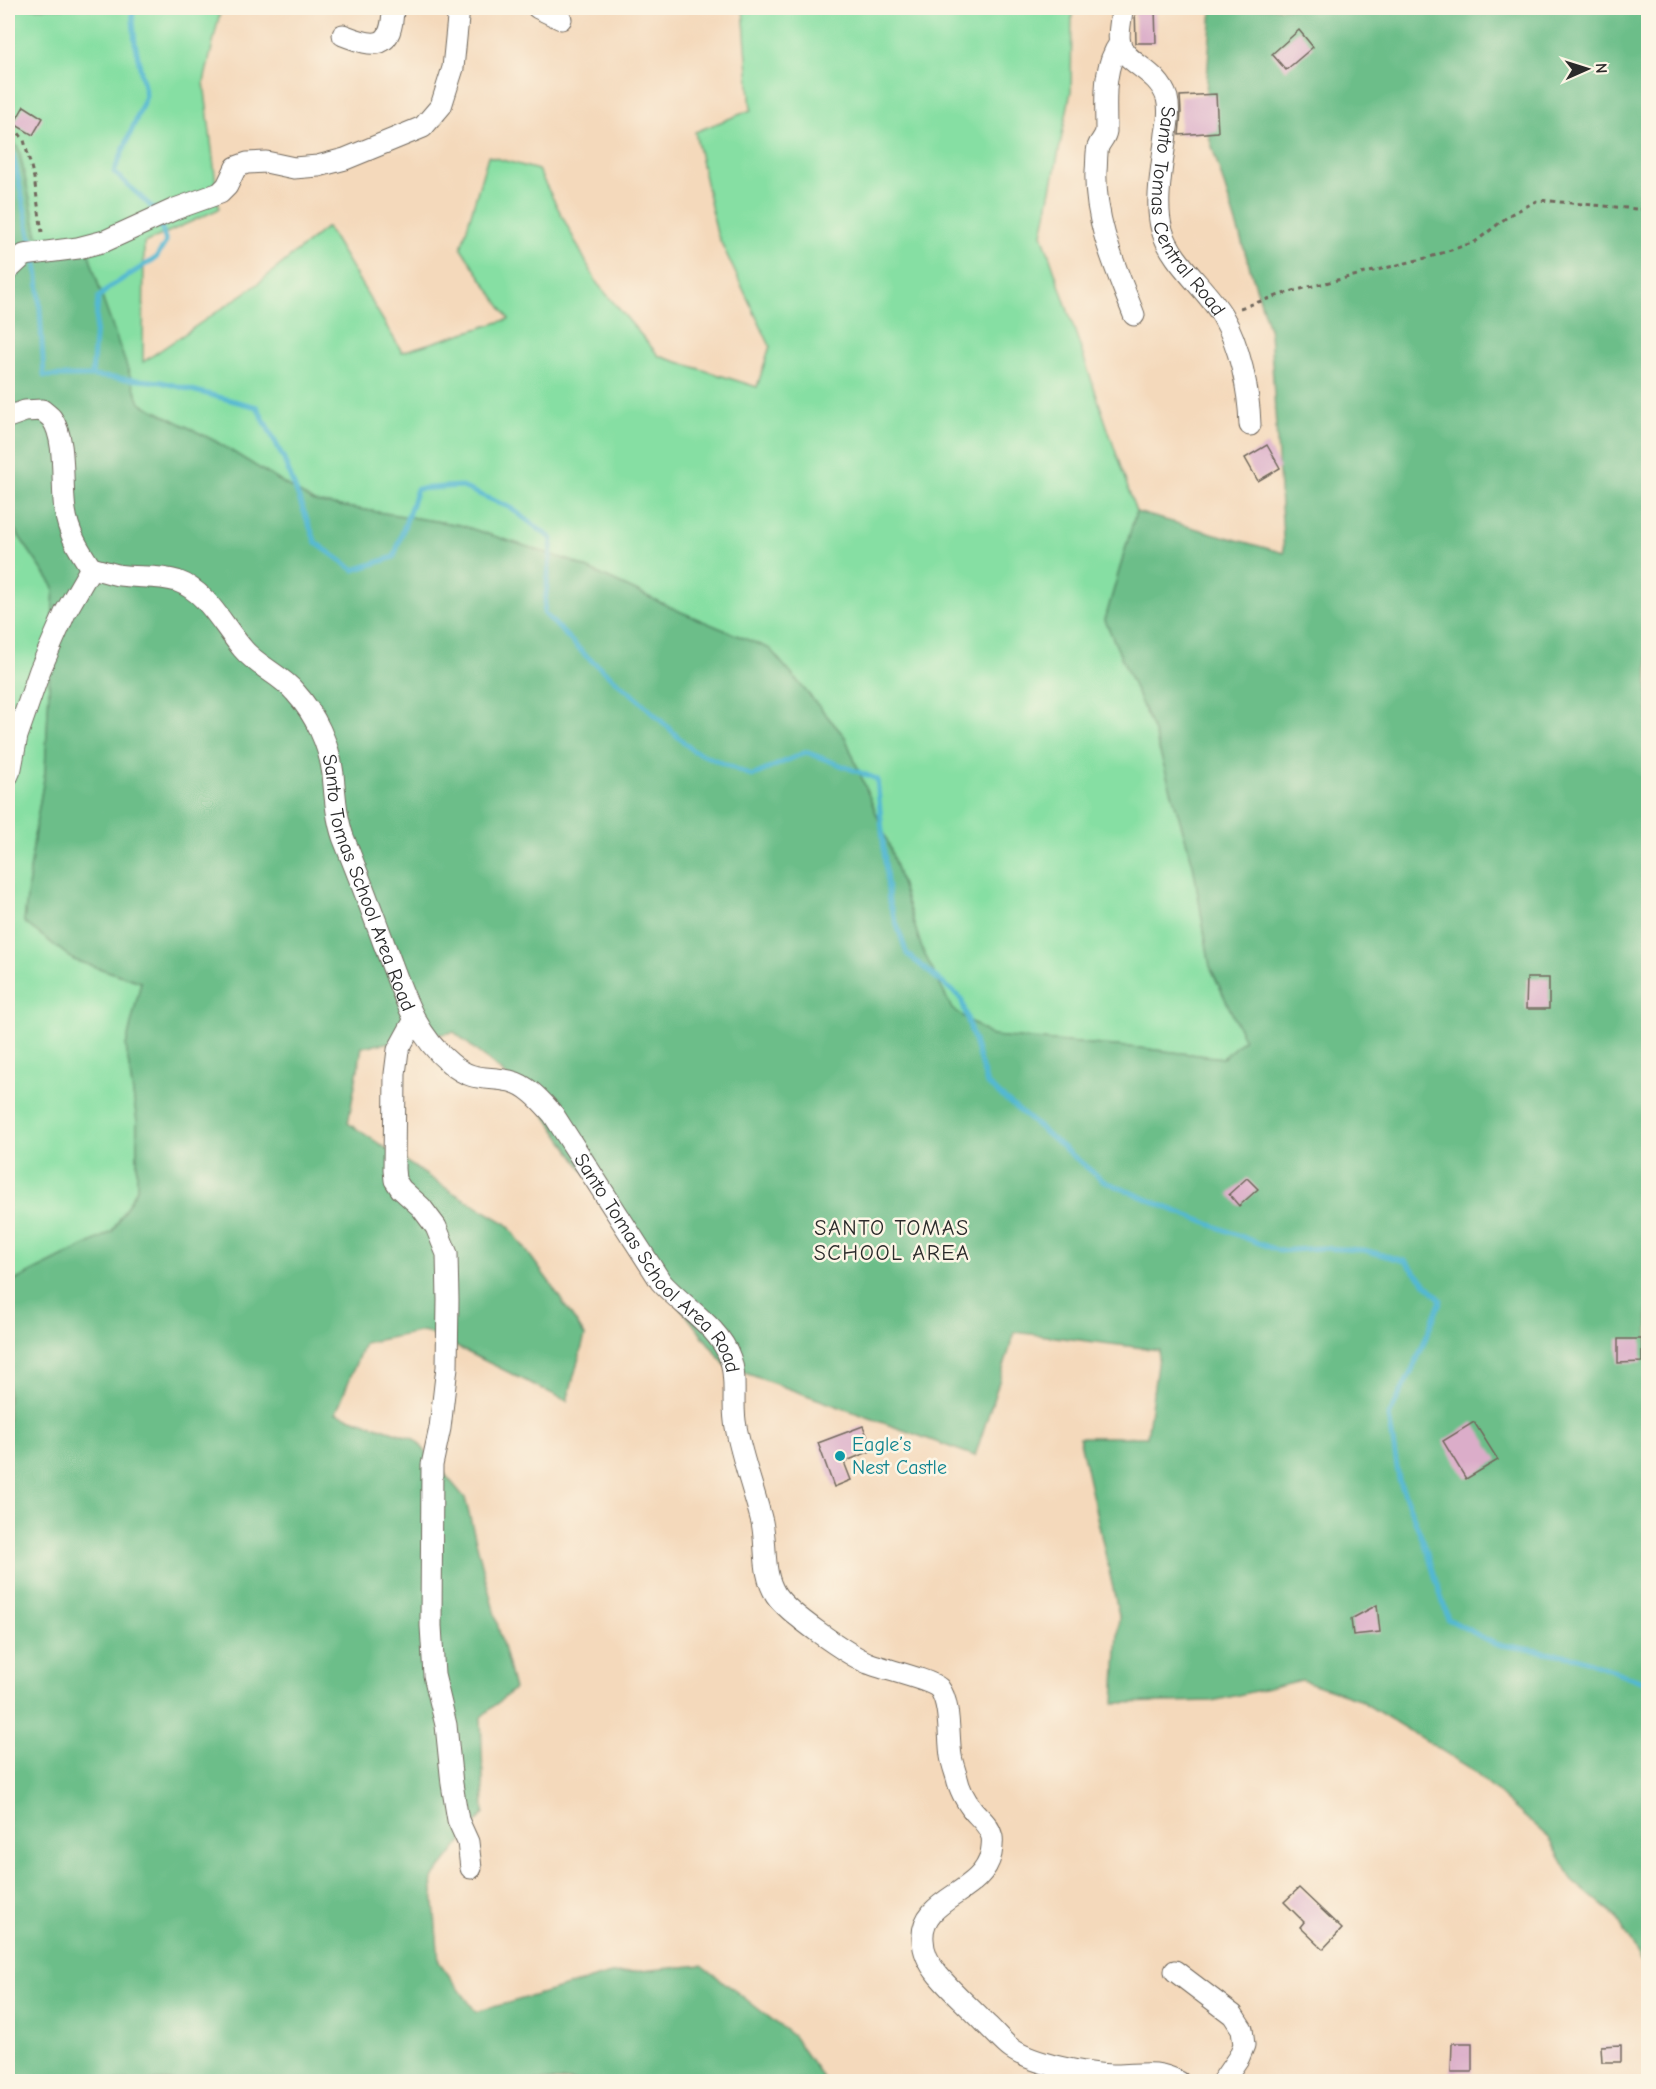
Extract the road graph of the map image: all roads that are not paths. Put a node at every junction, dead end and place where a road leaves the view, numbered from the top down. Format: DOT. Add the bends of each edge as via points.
graph roads {
  1 [pos="393,8"];
  2 [pos="459,8"];
  3 [pos="538,8"];
  4 [pos="1122,8"];
  5 [pos="561,18"];
  6 [pos="343,35"];
  7 [pos="1120,42"];
  8 [pos="8,270"];
  9 [pos="1134,315"];
  10 [pos="8,417"];
  11 [pos="1250,425"];
  12 [pos="91,568"];
  13 [pos="8,775"];
  14 [pos="414,1021"];
  15 [pos="471,1868"];
  16 [pos="1174,1971"];
  17 [pos="1179,2082"];
  18 [pos="1222,2082"];
  1 -- 6 [label="street" via="391,30 380,43 372,45"];
  2 -- 8 [label="street" via="453,68 441,106 423,127 318,166 294,168 266,162 247,163 236,167 220,193 105,241 34,254"];
  3 -- 5 [label="street"];
  4 -- 7 [label="street"];
  7 -- 9 [label="street" via="1108,66 1106,131 1098,148 1096,178 1098,210 1106,240"];
  7 -- 11 [label="street, Santo Tomas Central Road" via="1127,56 1159,83 1168,102 1160,201 1162,231 1168,245 1221,315 1233,340"];
  10 -- 12 [label="street" via="42,410 52,419 64,473 65,510 74,543"];
  12 -- 13 [label="street" via="65,613 40,670"];
  12 -- 14 [label="street, Santo Tomas School Area Road" via="177,582 192,591 211,607 243,649 294,690 313,716 332,771 337,819"];
  14 -- 15 [label="street" via="398,1050 394,1169 395,1180 436,1227 447,1254 447,1366 432,1465 431,1626 434,1675 446,1725 452,1784"];
  14 -- 17 [label="street, Santo Tomas School Area Road" via="434,1049 462,1073 512,1081 554,1114 661,1282 701,1319 730,1357 736,1426 763,1526 768,1577 775,1593 798,1617 855,1657 939,1689 958,1783 993,1840 987,1868 933,1910 925,1921 922,1932 926,1957 939,1976 1012,2049 1055,2066 1108,2075 1156,2072"];
  16 -- 18 [label="street" via="1233,2015 1242,2029 1241,2051"];
}
